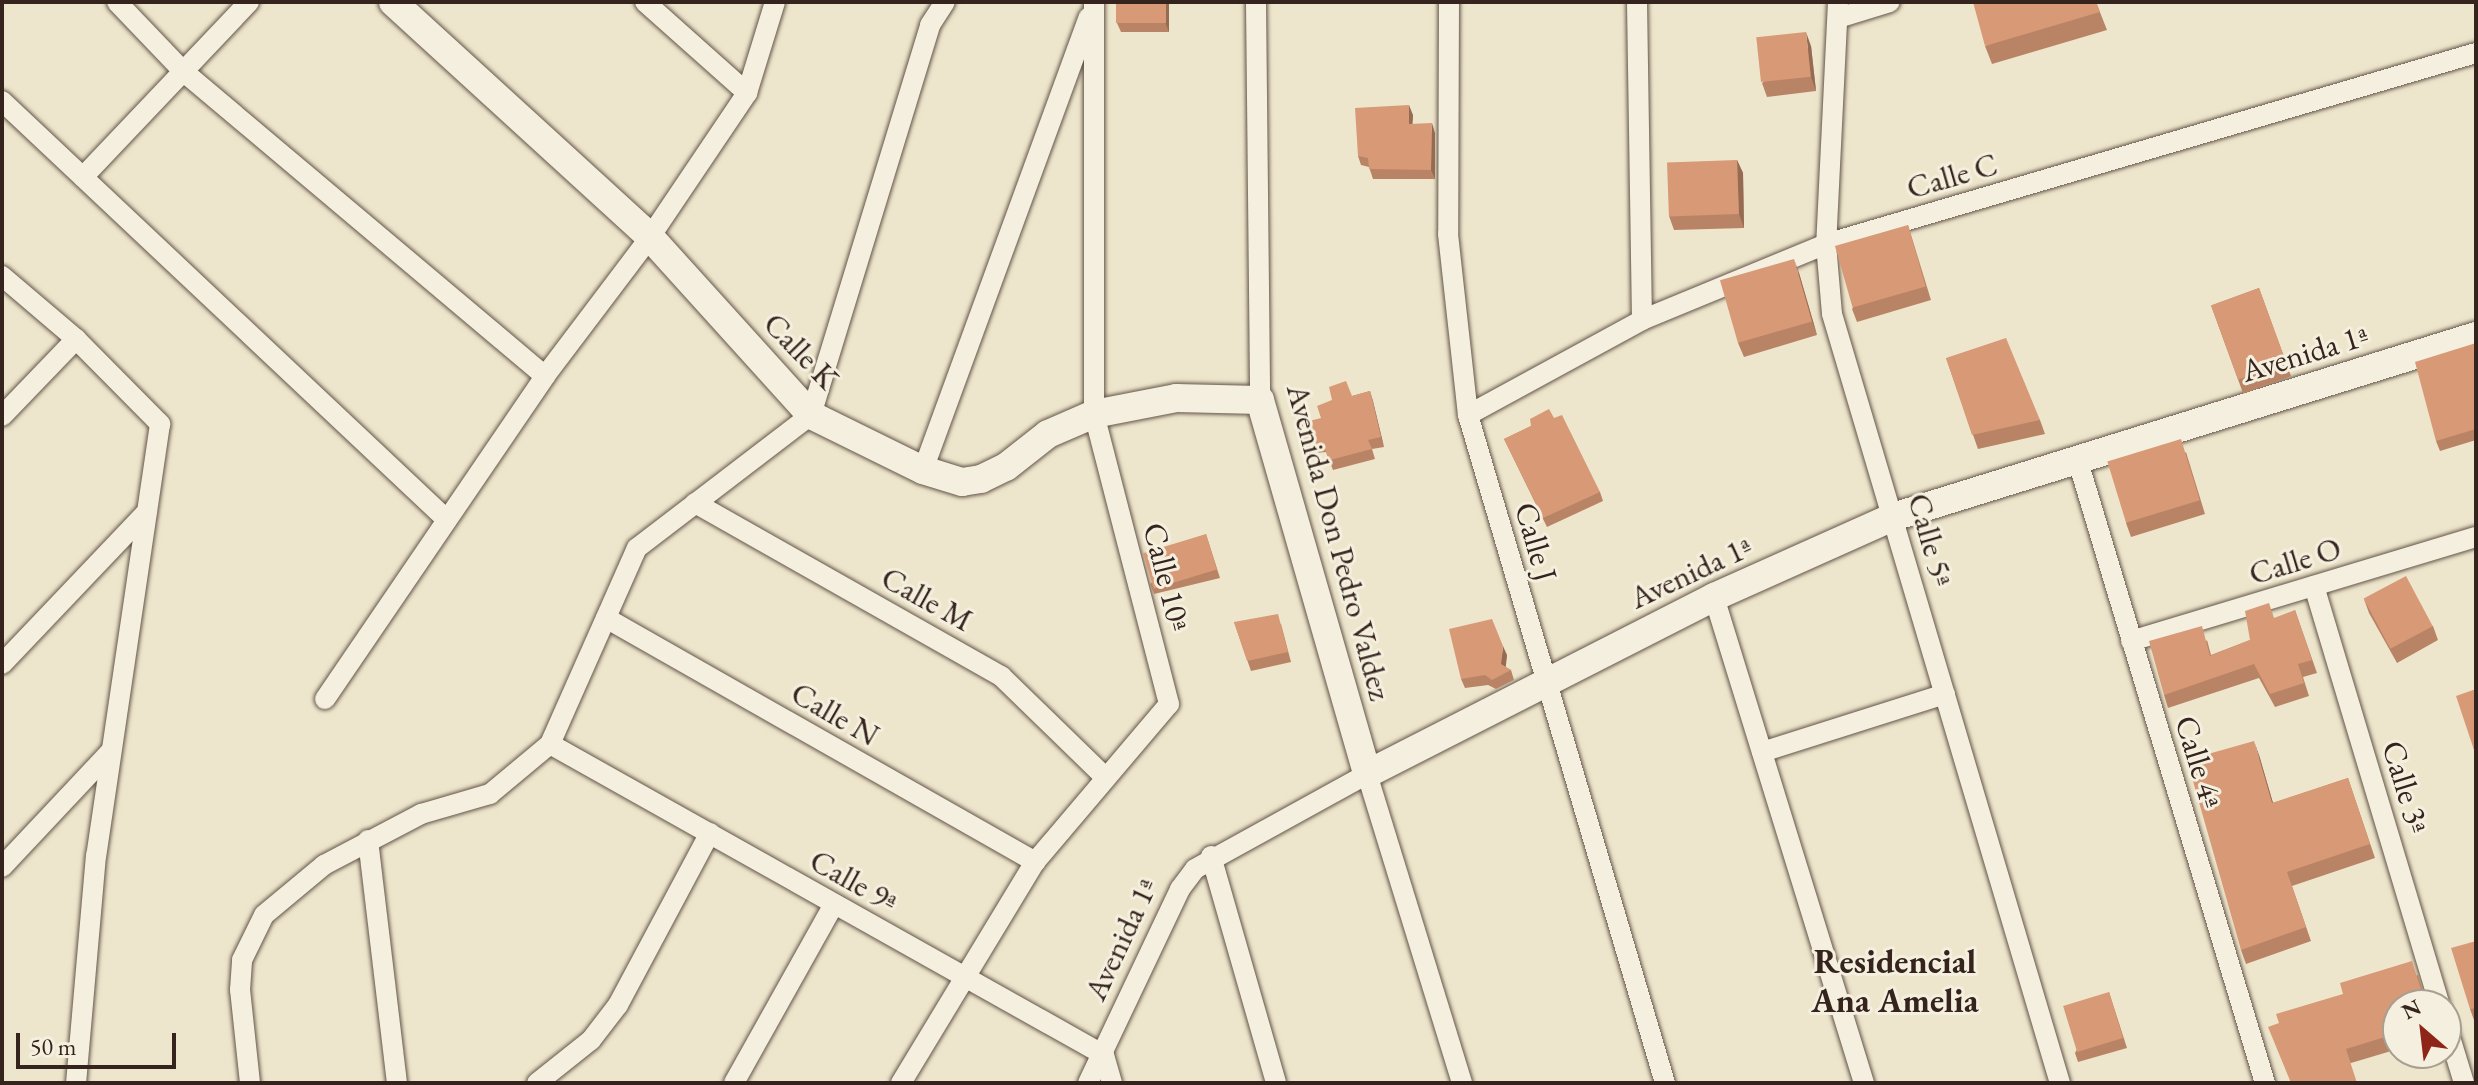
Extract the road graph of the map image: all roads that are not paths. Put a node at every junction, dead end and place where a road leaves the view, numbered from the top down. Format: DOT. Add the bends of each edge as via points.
graph roads {
  1 [pos="117,2"];
  2 [pos="249,2"];
  3 [pos="393,2"];
  4 [pos="645,2"];
  5 [pos="775,2"];
  6 [pos="945,2"];
  7 [pos="1094,2"];
  8 [pos="1256,2"];
  9 [pos="1449,2"];
  10 [pos="1637,2"];
  11 [pos="1890,2"];
  12 [pos="1838,10"];
  13 [pos="2476,53"];
  14 [pos="184,72"];
  15 [pos="747,93"];
  16 [pos="2,101"];
  17 [pos="83,177"];
  18 [pos="650,237"];
  19 [pos="1826,244"];
  20 [pos="2,276"];
  21 [pos="1642,320"];
  22 [pos="2476,336"];
  23 [pos="76,339"];
  24 [pos="545,376"];
  25 [pos="1260,400"];
  26 [pos="1094,414"];
  27 [pos="811,415"];
  28 [pos="1468,415"];
  29 [pos="2,416"];
  30 [pos="2077,458"];
  31 [pos="923,470"];
  32 [pos="695,503"];
  33 [pos="147,512"];
  34 [pos="1893,517"];
  35 [pos="445,518"];
  36 [pos="2476,537"];
  37 [pos="2314,586"];
  38 [pos="1714,597"];
  39 [pos="606,618"];
  40 [pos="2131,641"];
  41 [pos="2,664"];
  42 [pos="1545,681"];
  43 [pos="1945,694"];
  44 [pos="325,699"];
  45 [pos="550,744"];
  46 [pos="111,751"];
  47 [pos="1762,752"];
  48 [pos="1367,774"];
  49 [pos="1106,778"];
  50 [pos="710,833"];
  51 [pos="368,840"];
  52 [pos="1211,856"];
  53 [pos="1035,862"];
  54 [pos="2,867"];
  55 [pos="834,904"];
  56 [pos="966,978"];
  57 [pos="2435,989"];
  58 [pos="1104,1055"];
  59 [pos="76,1083"];
  60 [pos="250,1083"];
  61 [pos="397,1083"];
  62 [pos="537,1083"];
  63 [pos="734,1083"];
  64 [pos="901,1083"];
  65 [pos="1088,1083"];
  66 [pos="1112,1083"];
  67 [pos="1276,1083"];
  68 [pos="1462,1083"];
  69 [pos="1665,1083"];
  70 [pos="1864,1083"];
  71 [pos="2060,1083"];
  72 [pos="2265,1083"];
  1 -- 14 [label="street"];
  2 -- 14 [label="street"];
  3 -- 18 [label="street, Calle K"];
  4 -- 15 [label="street"];
  5 -- 15 [label="street"];
  6 -- 27 [label="street" via="930,25"];
  7 -- 26 [label="street, Calle 10ª"];
  7 -- 31 [label="street"];
  8 -- 25 [label="street, Avenida Don Pedro Valdez"];
  9 -- 28 [label="street, Calle J" via="1448,234"];
  10 -- 21 [label="street"];
  11 -- 12 [label="street"];
  12 -- 19 [label="street, Calle 5ª"];
  13 -- 19 [label="street, Calle C"];
  14 -- 17 [label="street"];
  14 -- 24 [label="street"];
  15 -- 18 [label="street"];
  16 -- 17 [label="street"];
  17 -- 35 [label="street"];
  18 -- 24 [label="street"];
  18 -- 27 [label="street, Calle K"];
  19 -- 21 [label="street, Calle C"];
  19 -- 34 [label="street, Calle 5ª" via="1836,332"];
  20 -- 23 [label="street"];
  21 -- 28 [label="street, Calle C"];
  22 -- 30 [label="street, Avenida 1ª"];
  23 -- 29 [label="street"];
  23 -- 33 [label="street" via="160,424"];
  24 -- 35 [label="street"];
  25 -- 26 [label="street, Calle K" via="1176,398"];
  25 -- 48 [label="street, Avenida Don Pedro Valdez"];
  26 -- 31 [label="street, Calle K" via="1048,434 981,479 962,482"];
  26 -- 49 [label="street, Calle 10ª" via="1169,704"];
  27 -- 31 [label="street, Calle K"];
  27 -- 32 [label="street"];
  28 -- 42 [label="street, Calle J"];
  30 -- 34 [label="street, Avenida 1ª"];
  30 -- 40 [label="street, Calle 4ª"];
  32 -- 39 [label="street" via="637,548"];
  32 -- 49 [label="street, Calle M" via="1001,676"];
  33 -- 41 [label="street"];
  33 -- 46 [label="street"];
  34 -- 38 [label="street, Avenida 1ª"];
  34 -- 43 [label="street, Calle 5ª"];
  35 -- 44 [label="street"];
  36 -- 37 [label="street, Calle O"];
  37 -- 40 [label="street, Calle O"];
  37 -- 57 [label="street, Calle 3ª"];
  38 -- 42 [label="street, Avenida 1ª"];
  38 -- 47 [label="street"];
  39 -- 45 [label="street"];
  39 -- 53 [label="street, Calle N"];
  40 -- 72 [label="street, Calle 4ª"];
  42 -- 48 [label="street, Avenida 1ª"];
  42 -- 69 [label="street, Calle J"];
  43 -- 47 [label="street"];
  43 -- 71 [label="street, Calle 5ª"];
  45 -- 50 [label="street, Calle 9ª"];
  45 -- 51 [label="street" via="490,794 421,814"];
  46 -- 54 [label="street"];
  46 -- 59 [label="street" via="96,855"];
  47 -- 70 [label="street"];
  48 -- 52 [label="street, Avenida 1ª"];
  48 -- 68 [label="street, Avenida Don Pedro Valdez"];
  49 -- 53 [label="street, Calle 10ª"];
  50 -- 55 [label="street, Calle 9ª"];
  50 -- 62 [label="street" via="618,1005 591,1040"];
  51 -- 60 [label="street" via="281,898 250,936 240,990"];
  51 -- 61 [label="street"];
  52 -- 58 [label="street, Avenida 1ª" via="1180,889"];
  52 -- 67 [label="street"];
  53 -- 56 [label="street, Calle 10ª"];
  55 -- 56 [label="street, Calle 9ª"];
  55 -- 63 [label="street"];
  56 -- 58 [label="street, Calle 9ª"];
  56 -- 64 [label="street, Calle 10ª"];
  58 -- 65 [label="street, Avenida 1ª"];
  58 -- 66 [label="street"];
}
